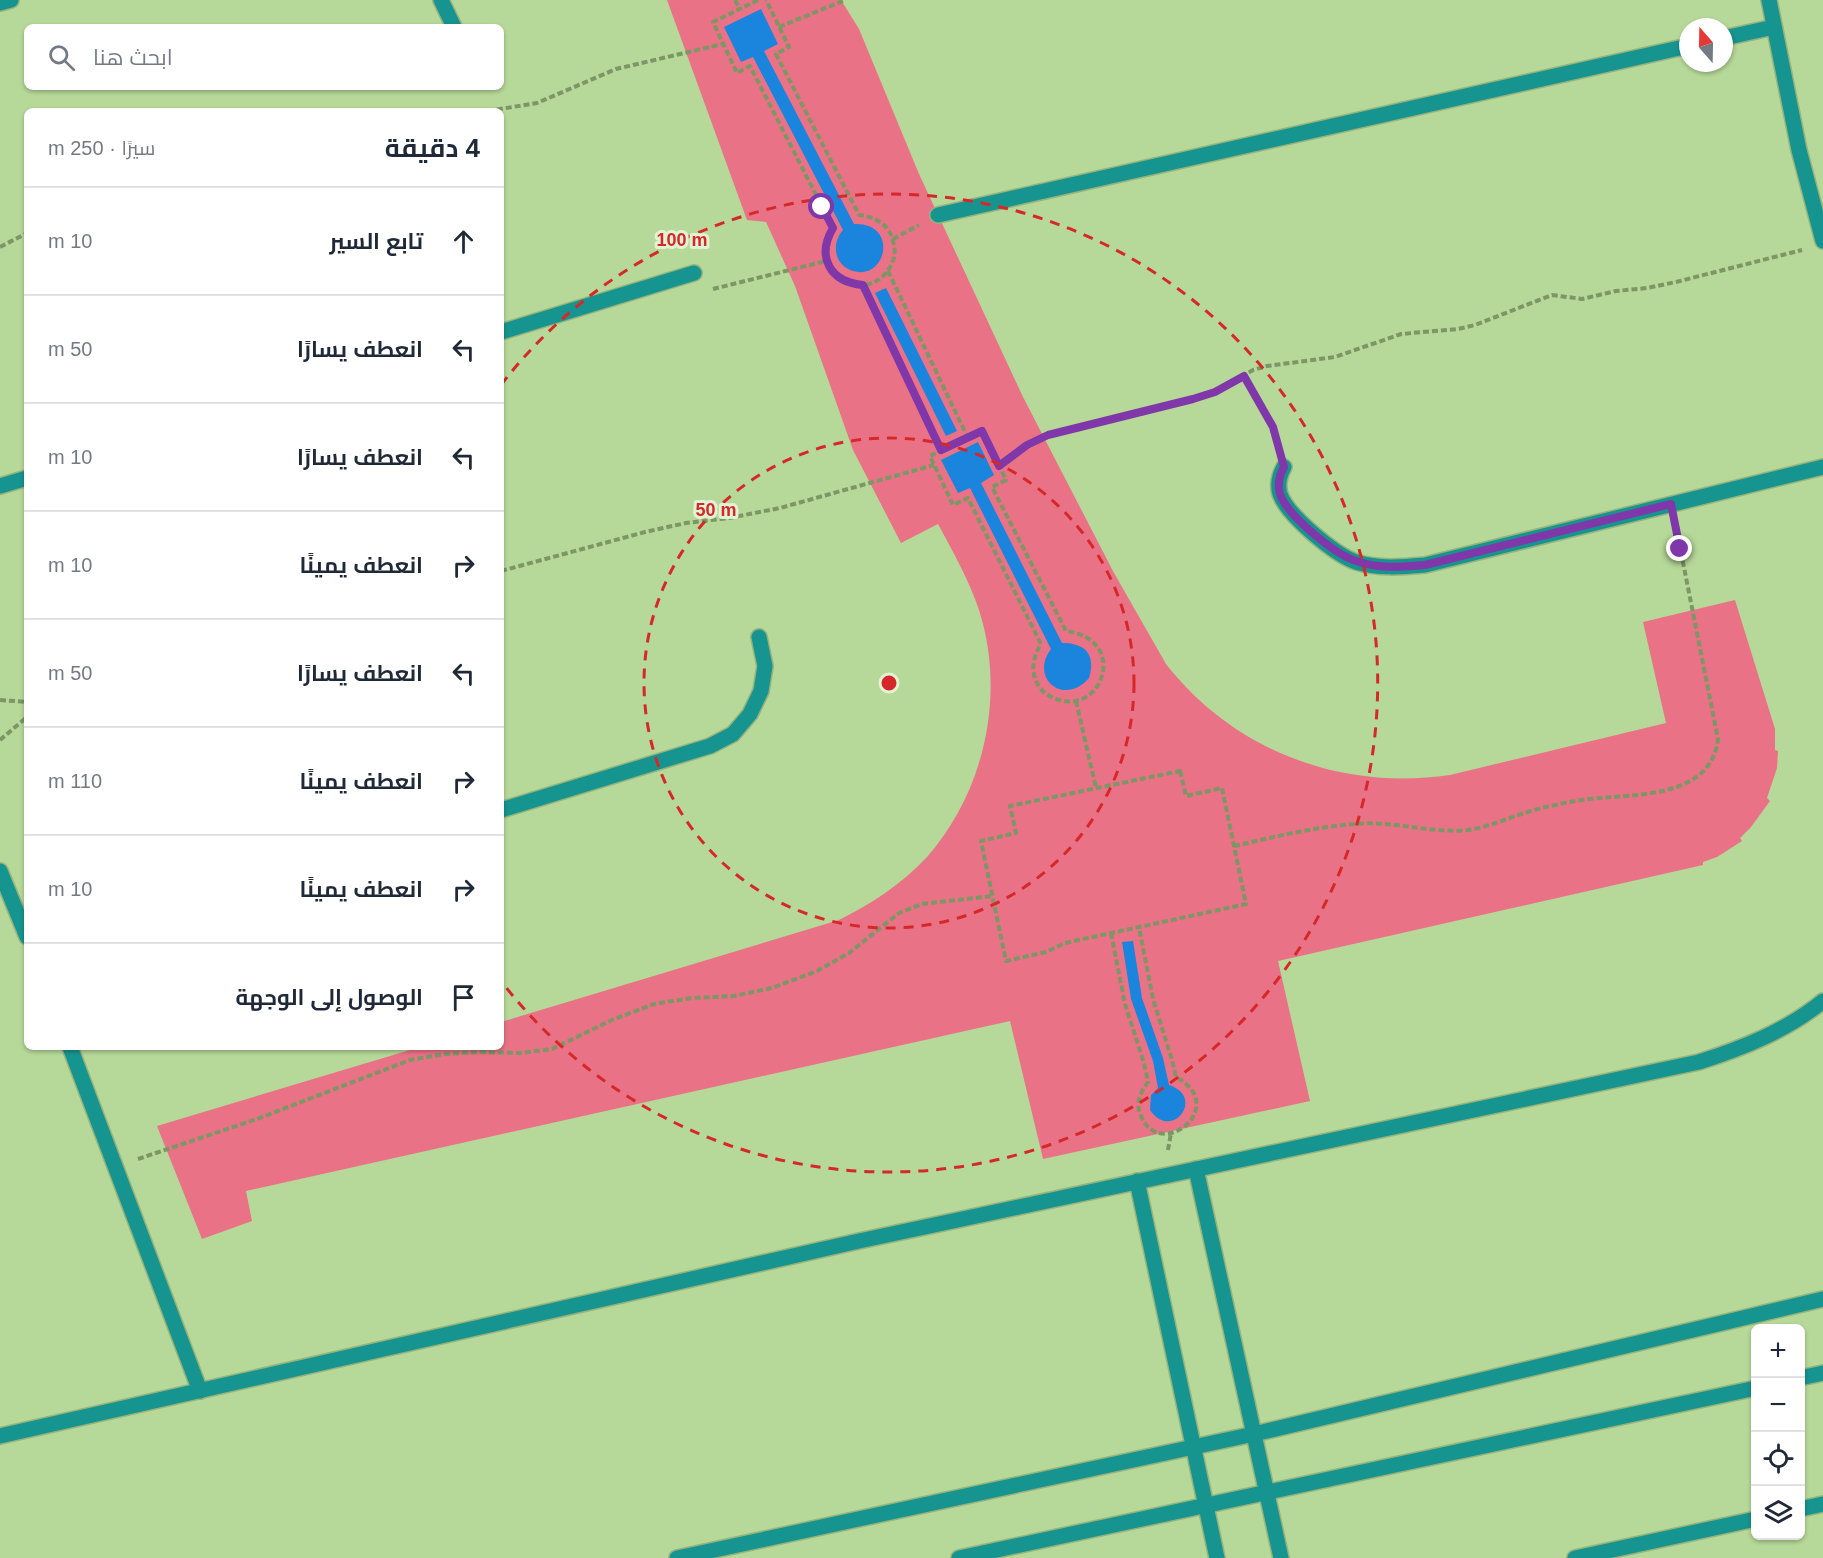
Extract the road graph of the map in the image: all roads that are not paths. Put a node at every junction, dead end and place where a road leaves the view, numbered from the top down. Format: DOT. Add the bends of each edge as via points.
graph roads {
  1 [pos="11,0"];
  2 [pos="441,0"];
  3 [pos="1769,0"];
  4 [pos="0,3"];
  5 [pos="453,24"];
  6 [pos="1774,27"];
  7 [pos="1733,36"];
  8 [pos="1679,48"];
  9 [pos="938,215"];
  10 [pos="1817,244"];
  11 [pos="694,273"];
  12 [pos="504,331"];
  13 [pos="1284,467"];
  14 [pos="1823,467"];
  15 [pos="24,479"];
  16 [pos="0,486"];
  17 [pos="759,637"];
  18 [pos="504,809"];
  19 [pos="0,871"];
  20 [pos="24,930"];
  21 [pos="1823,1001"];
  22 [pos="71,1050"];
  23 [pos="1196,1169"];
  24 [pos="1137,1182"];
  25 [pos="1823,1299"];
  26 [pos="1823,1373"];
  27 [pos="1805,1377"];
  28 [pos="1751,1389"];
  29 [pos="200,1391"];
  30 [pos="1254,1434"];
  31 [pos="0,1436"];
  32 [pos="1193,1446"];
  33 [pos="1267,1492"];
  34 [pos="1823,1504"];
  35 [pos="1205,1505"];
  36 [pos="1805,1508"];
  37 [pos="1751,1520"];
  38 [pos="677,1558"];
  39 [pos="959,1558"];
  40 [pos="1217,1558"];
  41 [pos="1281,1558"];
  42 [pos="1575,1558"];
  1 -- 4 [label="street"];
  2 -- 5 [label="street"];
  3 -- 6 [label="street"];
  6 -- 7 [label="street"];
  6 -- 10 [label="street"];
  8 -- 9 [label="street"];
  11 -- 12 [label="street"];
  13 -- 14 [label="street" via="1279,476 1280,495 1310,530 1355,561 1402,567 1425,565"];
  15 -- 16 [label="street"];
  17 -- 18 [label="street" via="765,666 761,691 750,714 732,734 710,746"];
  19 -- 20 [label="street"];
  21 -- 23 [label="street" via="1775,1032 1738,1050 1699,1062"];
  22 -- 29 [label="street"];
  23 -- 24 [label="street"];
  23 -- 30 [label="street"];
  24 -- 29 [label="street" via="859,1240"];
  24 -- 32 [label="street"];
  25 -- 30 [label="street"];
  26 -- 27 [label="street"];
  28 -- 33 [label="street"];
  29 -- 31 [label="street"];
  30 -- 32 [label="street"];
  30 -- 33 [label="street"];
  32 -- 35 [label="street"];
  32 -- 38 [label="street"];
  33 -- 35 [label="street"];
  33 -- 41 [label="street"];
  34 -- 36 [label="street"];
  35 -- 39 [label="street"];
  35 -- 40 [label="street"];
  37 -- 42 [label="street"];
}
